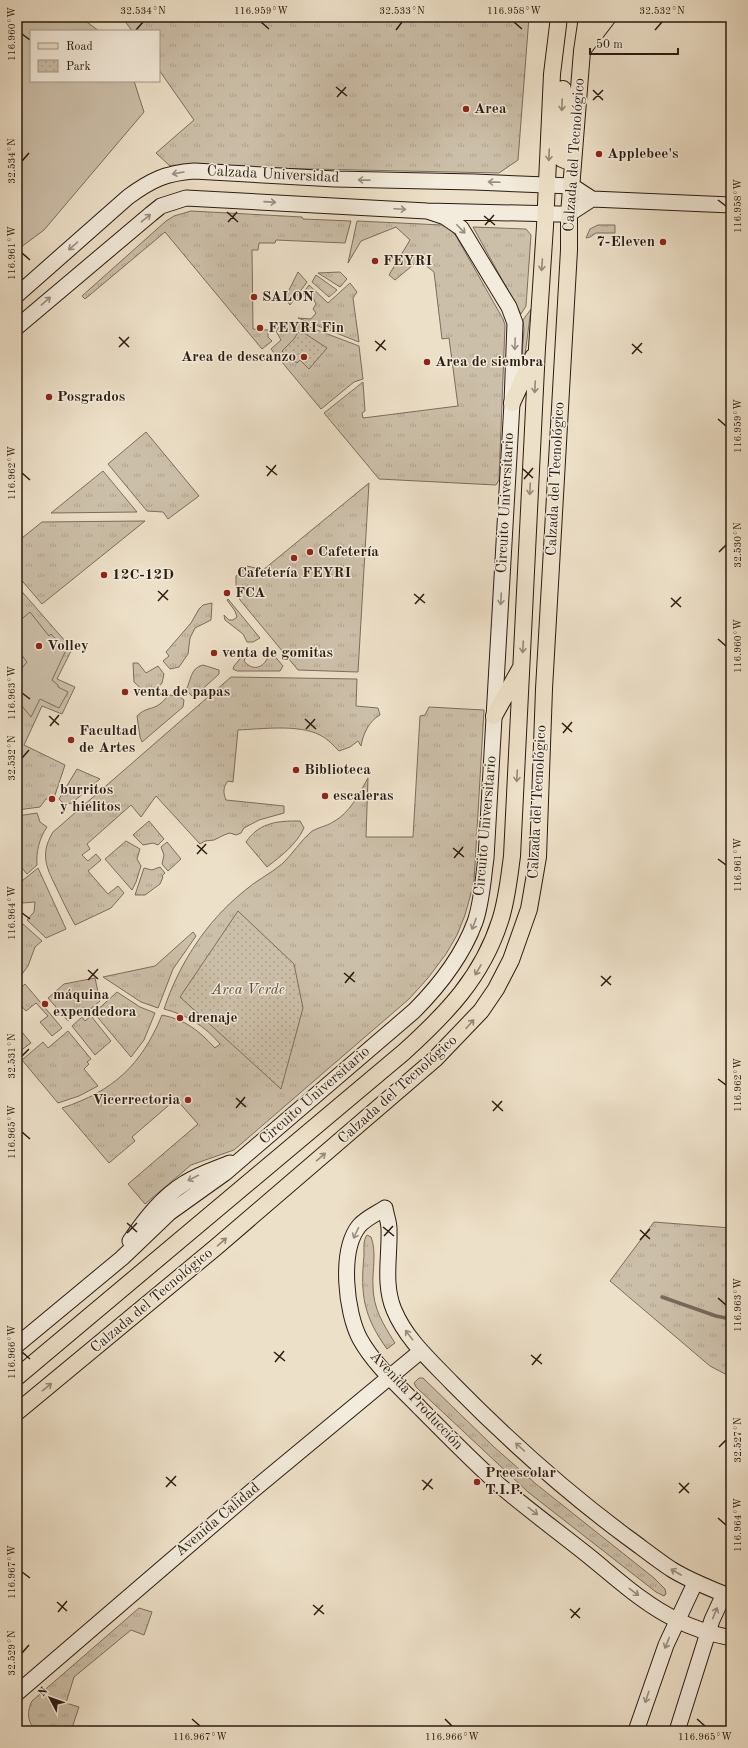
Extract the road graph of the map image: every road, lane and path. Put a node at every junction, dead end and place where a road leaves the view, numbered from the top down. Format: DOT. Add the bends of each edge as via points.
graph roads {
  1 [pos="559,17"];
  2 [pos="587,17"];
  3 [pos="608,17"];
  4 [pos="582,51"];
  5 [pos="554,53"];
  6 [pos="574,154"];
  7 [pos="547,185"];
  8 [pos="572,186"];
  9 [pos="592,199"];
  10 [pos="731,205"];
  11 [pos="427,211"];
  12 [pos="569,214"];
  13 [pos="545,221"];
  14 [pos="568,286"];
  15 [pos="17,295"];
  16 [pos="17,327"];
  17 [pos="537,348"];
  18 [pos="512,403"];
  19 [pos="533,436"];
  20 [pos="558,438"];
  21 [pos="522,666"];
  22 [pos="494,716"];
  23 [pos="17,1345"];
  24 [pos="421,1351"];
  25 [pos="17,1377"];
  26 [pos="390,1377"];
  27 [pos="17,1412"];
  28 [pos="695,1582"];
  29 [pos="728,1596"];
  30 [pos="676,1620"];
  31 [pos="708,1633"];
  32 [pos="731,1638"];
  33 [pos="17,1693"];
  34 [pos="636,1731"];
  35 [pos="677,1731"];
  1 -- 5 [label="main road, Calzada del Tecnológico"];
  2 -- 4 [label="main road, Calzada del Tecnológico"];
  3 -- 4 [label="main road"];
  4 -- 6 [label="main road, Calzada del Tecnológico"];
  5 -- 6 [label="main road, one-way" via="562,73 563,85 560,155 567,161"];
  5 -- 7 [label="main road, Calzada del Tecnológico, one-way"];
  6 -- 8 [label="main road, Calzada del Tecnológico"];
  7 -- 8 [label="street, Calzada Universidad"];
  7 -- 13 [label="main road, Calzada del Tecnológico"];
  7 -- 15 [label="street, Calzada Universidad, one-way" via="335,179 194,170 179,172 146,184 128,197"];
  8 -- 9 [label="street"];
  8 -- 12 [label="main road, Calzada del Tecnológico"];
  9 -- 10 [label="street"];
  9 -- 12 [label="street"];
  11 -- 13 [label="street, Calzada Universidad"];
  16 -- 11 [label="street, Calzada Universidad, one-way" via="151,214 173,201 198,197"];
  11 -- 18 [label="street, Circuito Universitario, one-way" via="445,217 461,228 509,307 515,323"];
  12 -- 13 [label="street, Calzada Universidad"];
  12 -- 14 [label="main road, Calzada del Tecnológico"];
  13 -- 14 [label="main road" via="558,231 561,278"];
  13 -- 17 [label="main road, Calzada del Tecnológico, one-way"];
  14 -- 20 [label="main road, Calzada del Tecnológico"];
  17 -- 18 [label="main road"];
  17 -- 19 [label="main road, Calzada del Tecnológico, one-way"];
  18 -- 22 [label="street, Circuito Universitario, one-way"];
  19 -- 20 [label="main road"];
  19 -- 21 [label="main road, Calzada del Tecnológico, one-way"];
  27 -- 20 [label="main road, Calzada del Tecnológico, one-way" via="407,1084 460,1035 496,990 521,936 529,909 538,857 544,689"];
  21 -- 22 [label="main road"];
  21 -- 25 [label="main road, Calzada del Tecnológico, one-way" via="512,856 507,893 490,947 459,998 404,1052"];
  22 -- 23 [label="street, Circuito Universitario, one-way" via="486,858 480,901 475,921 456,961 431,995 217,1180 169,1213 122,1258"];
  24 -- 26 [label="street, Avenida Calidad"];
  24 -- 26 [label="street, Avenida Producción, one-way" via="400,1322 390,1296 389,1227 385,1208 358,1227 353,1237 349,1253 347,1287 352,1322 372,1356"];
  28 -- 24 [label="street, Avenida Producción, one-way" via="670,1568 566,1489 479,1410"];
  26 -- 30 [label="street, Avenida Producción, one-way" via="498,1484 631,1589"];
  26 -- 33 [label="street, Avenida Calidad" via="252,1491"];
  28 -- 29 [label="street, Avenida Producción"];
  28 -- 30 [label="street"];
  31 -- 29 [label="street, one-way" via="717,1608"];
  30 -- 31 [label="street, Avenida Producción"];
  30 -- 34 [label="street, one-way"];
  31 -- 32 [label="street, Avenida Producción"];
  31 -- 35 [label="street"];
}
